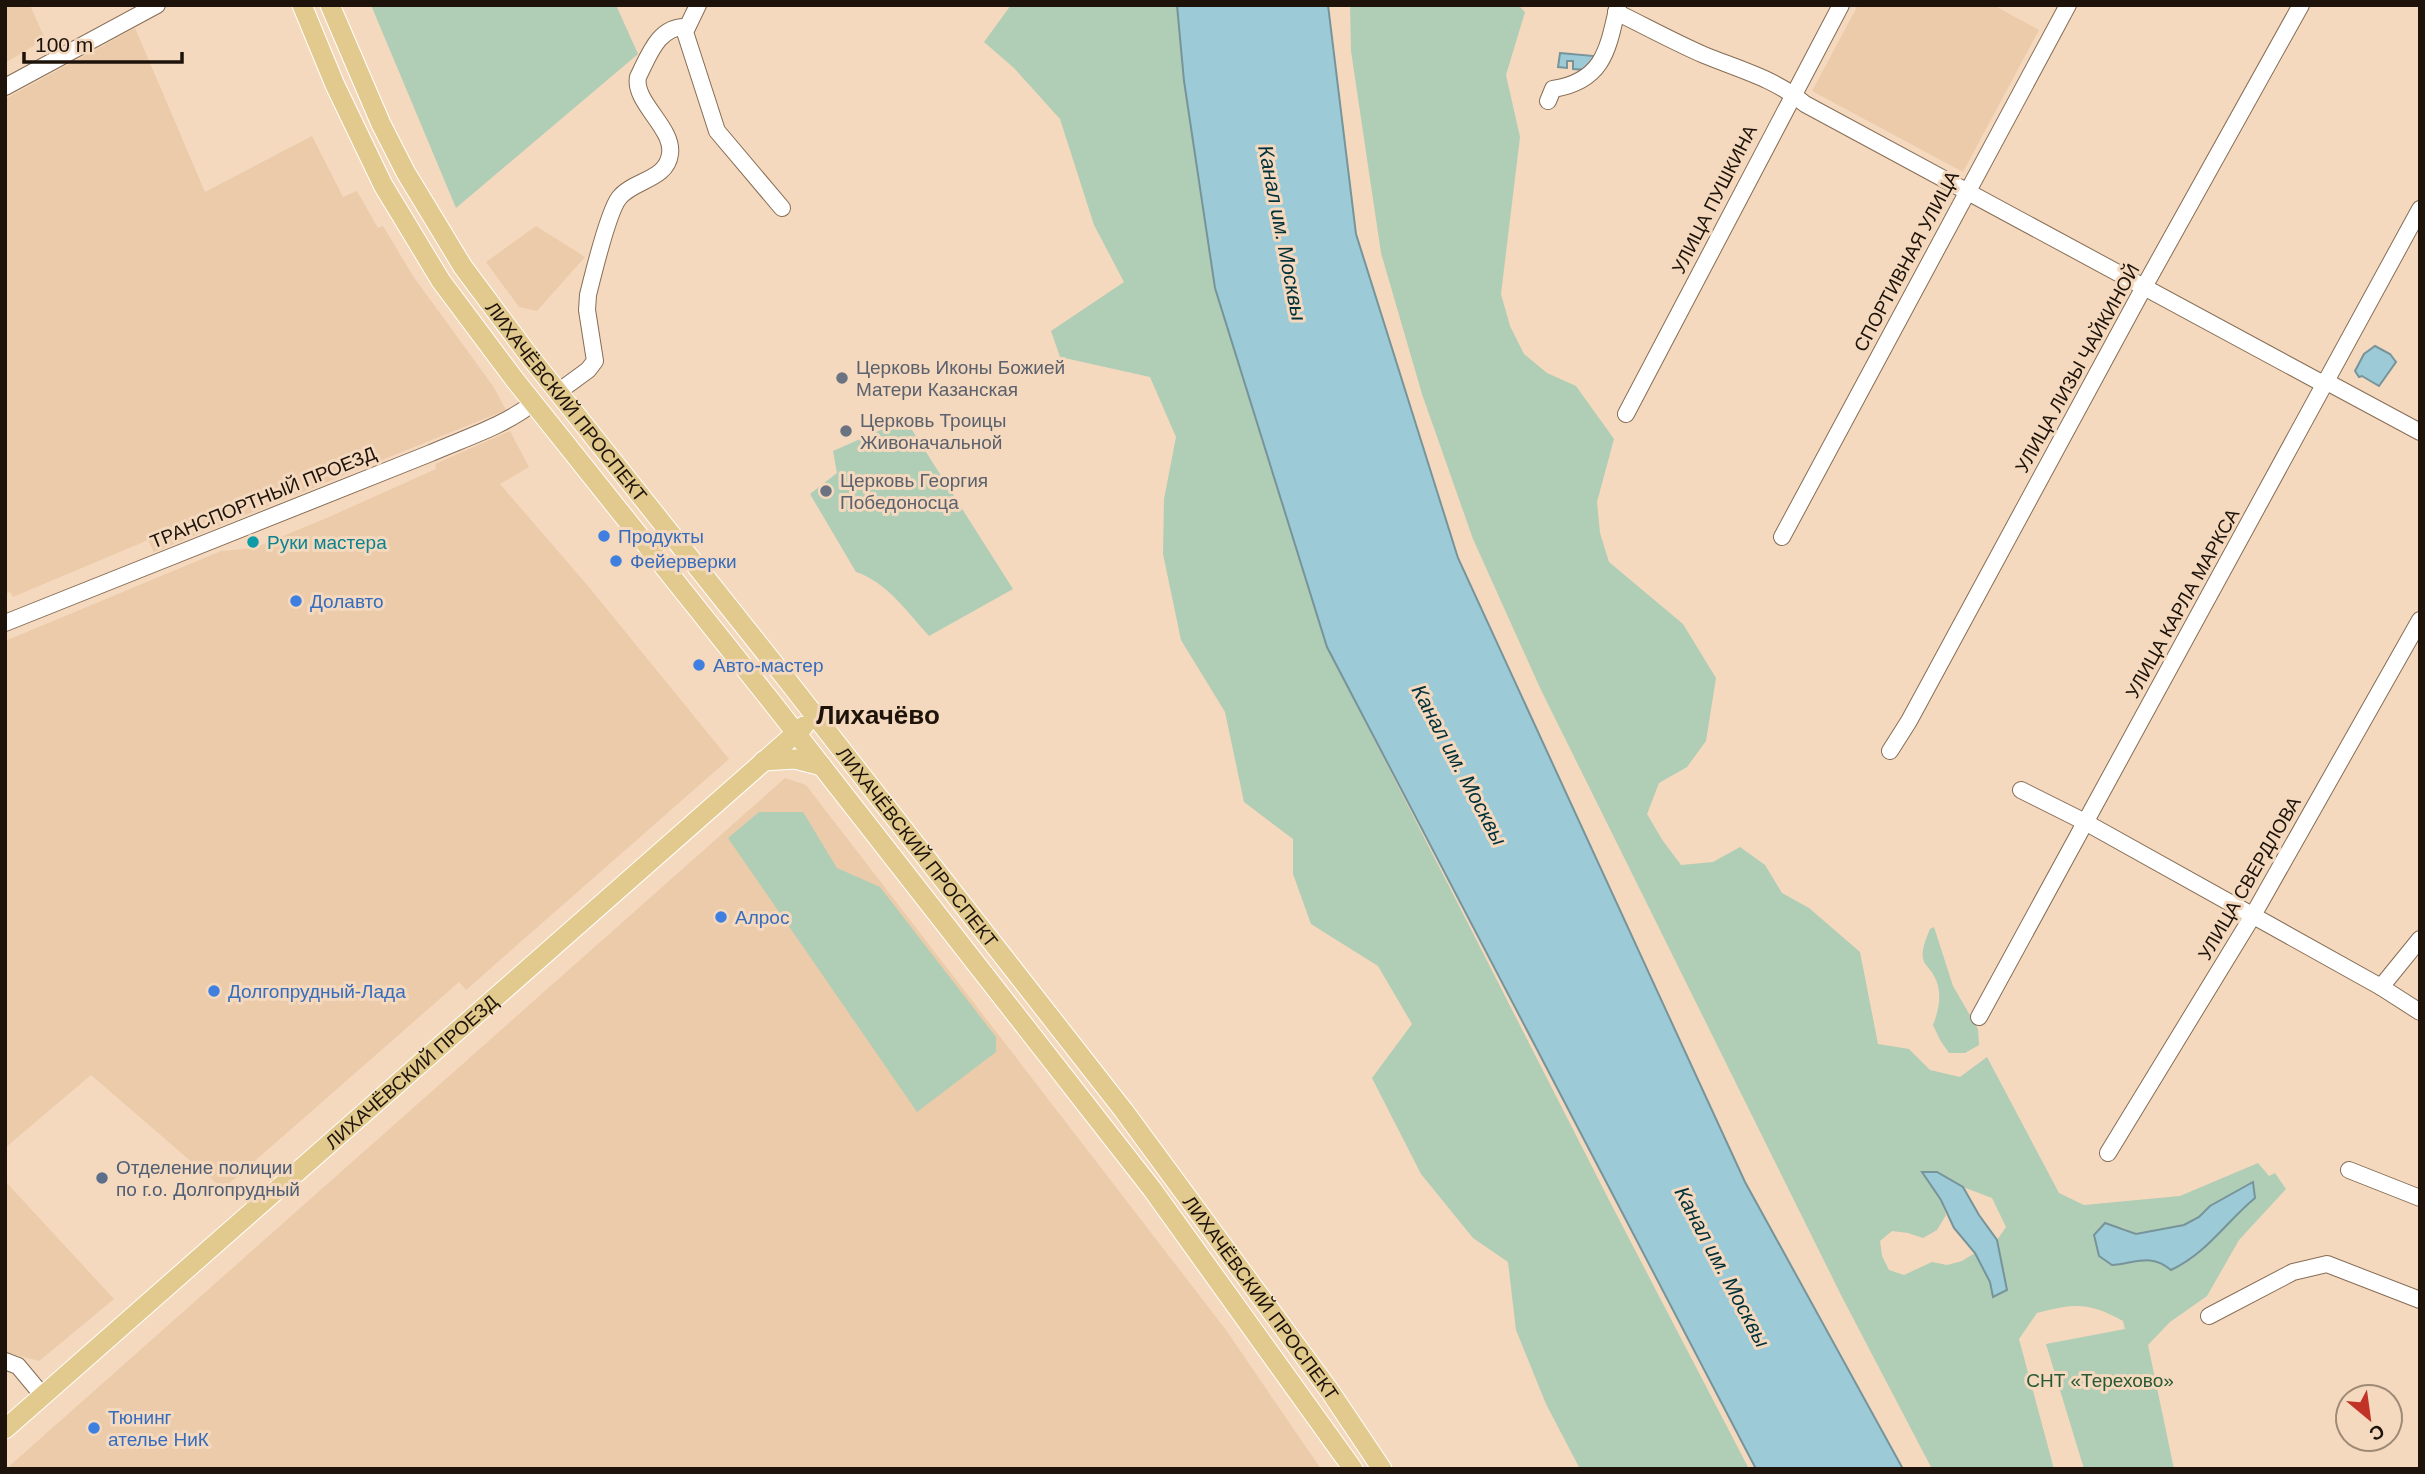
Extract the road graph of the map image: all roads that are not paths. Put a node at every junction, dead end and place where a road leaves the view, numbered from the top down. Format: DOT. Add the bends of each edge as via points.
graph roads {
  1 [pos="157,5"];
  2 [pos="302,5"];
  3 [pos="330,5"];
  4 [pos="698,5"];
  5 [pos="1841,5"];
  6 [pos="2068,5"];
  7 [pos="2301,5"];
  8 [pos="1617,9"];
  9 [pos="687,27"];
  10 [pos="5,87"];
  11 [pos="1793,93"];
  12 [pos="1548,101"];
  13 [pos="1968,192"];
  14 [pos="782,208"];
  15 [pos="2420,209"];
  16 [pos="2144,287"];
  17 [pos="2327,382"];
  18 [pos="558,392"];
  19 [pos="533,403"];
  20 [pos="1626,414"];
  21 [pos="2420,432"];
  22 [pos="1782,537"];
  23 [pos="2420,620"];
  24 [pos="5,622"];
  25 [pos="764,692"];
  26 [pos="816,716"];
  27 [pos="796,733"];
  28 [pos="1890,751"];
  29 [pos="763,761"];
  30 [pos="822,766"];
  31 [pos="2021,790"];
  32 [pos="2085,822"];
  33 [pos="2252,917"];
  34 [pos="2420,939"];
  35 [pos="2381,988"];
  36 [pos="2420,1012"];
  37 [pos="1979,1017"];
  38 [pos="2108,1153"];
  39 [pos="2349,1170"];
  40 [pos="2420,1198"];
  41 [pos="2420,1300"];
  42 [pos="2209,1316"];
  43 [pos="5,1361"];
  44 [pos="43,1396"];
  45 [pos="5,1429"];
  46 [pos="1353,1469"];
  47 [pos="1382,1469"];
  1 -- 10 [label="street"];
  2 -- 19 [label="main road, ЛИХАЧЁВСКИЙ ПРОСПЕКТ" via="358,135 400,215 441,281"];
  3 -- 18 [label="main road, ЛИХАЧЁВСКИЙ ПРОСПЕКТ" via="405,173 468,274"];
  4 -- 9 [label="street"];
  5 -- 11 [label="street, УЛИЦА ПУШКИНА"];
  6 -- 13 [label="street, СПОРТИВНАЯ УЛИЦА"];
  7 -- 16 [label="street, УЛИЦА ЛИЗЫ ЧАЙКИНОЙ"];
  8 -- 11 [label="street" via="1703,55"];
  8 -- 12 [label="street" via="1598,68 1579,83 1553,89"];
  9 -- 14 [label="street" via="717,131"];
  9 -- 18 [label="street" via="663,32 638,77 638,87 670,144 670,156 660,172 617,201 588,295 595,360 589,370"];
  11 -- 13 [label="street" via="1805,104"];
  11 -- 20 [label="street, УЛИЦА ПУШКИНА"];
  13 -- 16 [label="street"];
  13 -- 22 [label="street, СПОРТИВНАЯ УЛИЦА"];
  15 -- 17 [label="street, УЛИЦА КАРЛА МАРКСА"];
  16 -- 17 [label="street"];
  16 -- 28 [label="street, УЛИЦА ЛИЗЫ ЧАЙКИНОЙ"];
  17 -- 21 [label="street"];
  17 -- 32 [label="street, УЛИЦА КАРЛА МАРКСА"];
  18 -- 26 [label="main road, ЛИХАЧЁВСКИЙ ПРОСПЕКТ"];
  19 -- 24 [label="street, ТРАНСПОРТНЫЙ ПРОЕЗД" via="499,424 431,453"];
  19 -- 25 [label="main road, ЛИХАЧЁВСКИЙ ПРОСПЕКТ"];
  23 -- 33 [label="street, УЛИЦА СВЕРДЛОВА"];
  25 -- 27 [label="main road, ЛИХАЧЁВСКИЙ ПРОСПЕКТ"];
  25 -- 29 [label="main road" via="774,730"];
  26 -- 27 [label="main road, ЛИХАЧЁВСКИЙ ПРОЕЗД"];
  26 -- 47 [label="main road, ЛИХАЧЁВСКИЙ ПРОСПЕКТ" via="1164,1163"];
  27 -- 29 [label="main road, ЛИХАЧЁВСКИЙ ПРОЕЗД"];
  27 -- 30 [label="main road, ЛИХАЧЁВСКИЙ ПРОСПЕКТ"];
  29 -- 30 [label="main road" via="795,760"];
  29 -- 44 [label="main road, ЛИХАЧЁВСКИЙ ПРОЕЗД"];
  30 -- 46 [label="main road, ЛИХАЧЁВСКИЙ ПРОСПЕКТ" via="1152,1189"];
  31 -- 32 [label="street"];
  32 -- 33 [label="street"];
  32 -- 37 [label="street, УЛИЦА КАРЛА МАРКСА"];
  33 -- 35 [label="street"];
  33 -- 38 [label="street, УЛИЦА СВЕРДЛОВА"];
  34 -- 35 [label="street"];
  35 -- 36 [label="street"];
  39 -- 40 [label="street"];
  41 -- 42 [label="street" via="2327,1264 2293,1272"];
  43 -- 44 [label="street" via="18,1366"];
  44 -- 45 [label="main road, ЛИХАЧЁВСКИЙ ПРОЕЗД"];
}
